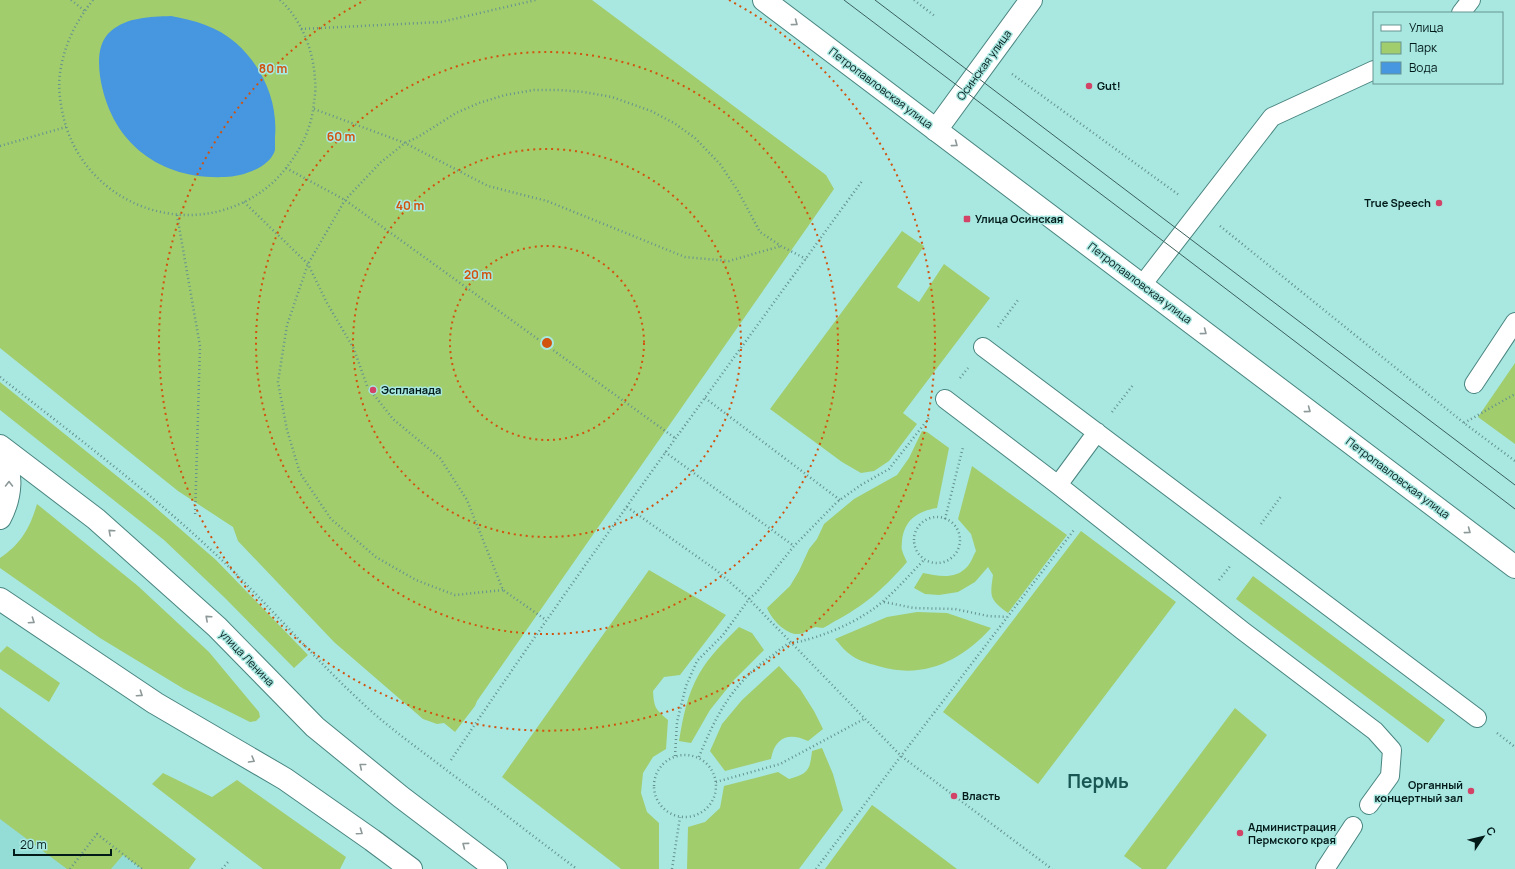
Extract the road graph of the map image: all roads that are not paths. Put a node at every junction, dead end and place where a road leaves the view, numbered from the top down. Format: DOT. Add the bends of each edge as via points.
graph roads {
  1 [pos="764,0"];
  2 [pos="1031,0"];
  3 [pos="1471,0"];
  4 [pos="1462,12"];
  5 [pos="1373,70"];
  6 [pos="936,130"];
  7 [pos="1142,285"];
  8 [pos="1515,322"];
  9 [pos="983,347"];
  10 [pos="1474,384"];
  11 [pos="945,399"];
  12 [pos="1097,432"];
  13 [pos="0,446"];
  14 [pos="0,451"];
  15 [pos="1058,485"];
  16 [pos="0,518"];
  17 [pos="1515,567"];
  18 [pos="0,599"];
  19 [pos="1477,718"];
  20 [pos="1369,805"];
  21 [pos="1353,826"];
  22 [pos="411,869"];
  23 [pos="496,869"];
  24 [pos="1325,869"];
  1 -- 6 [label="main road, Петропавловская улица, one-way"];
  2 -- 6 [label="main road, Осинская улица"];
  3 -- 4 [label="lane"];
  5 -- 7 [label="lane" via="1272,117"];
  6 -- 7 [label="main road, Петропавловская улица, one-way"];
  7 -- 17 [label="main road, Петропавловская улица, one-way"];
  8 -- 10 [label="lane"];
  9 -- 12 [label="lane"];
  11 -- 15 [label="lane"];
  12 -- 15 [label="lane"];
  12 -- 19 [label="lane"];
  23 -- 13 [label="main road, улица Ленина, one-way" via="314,727 206,617 96,519"];
  16 -- 14 [label="main road, one-way" via="9,488 7,464"];
  15 -- 20 [label="lane" via="1375,731 1392,750 1390,776"];
  18 -- 22 [label="main road, one-way" via="155,703 285,779"];
  21 -- 24 [label="lane"];
}
